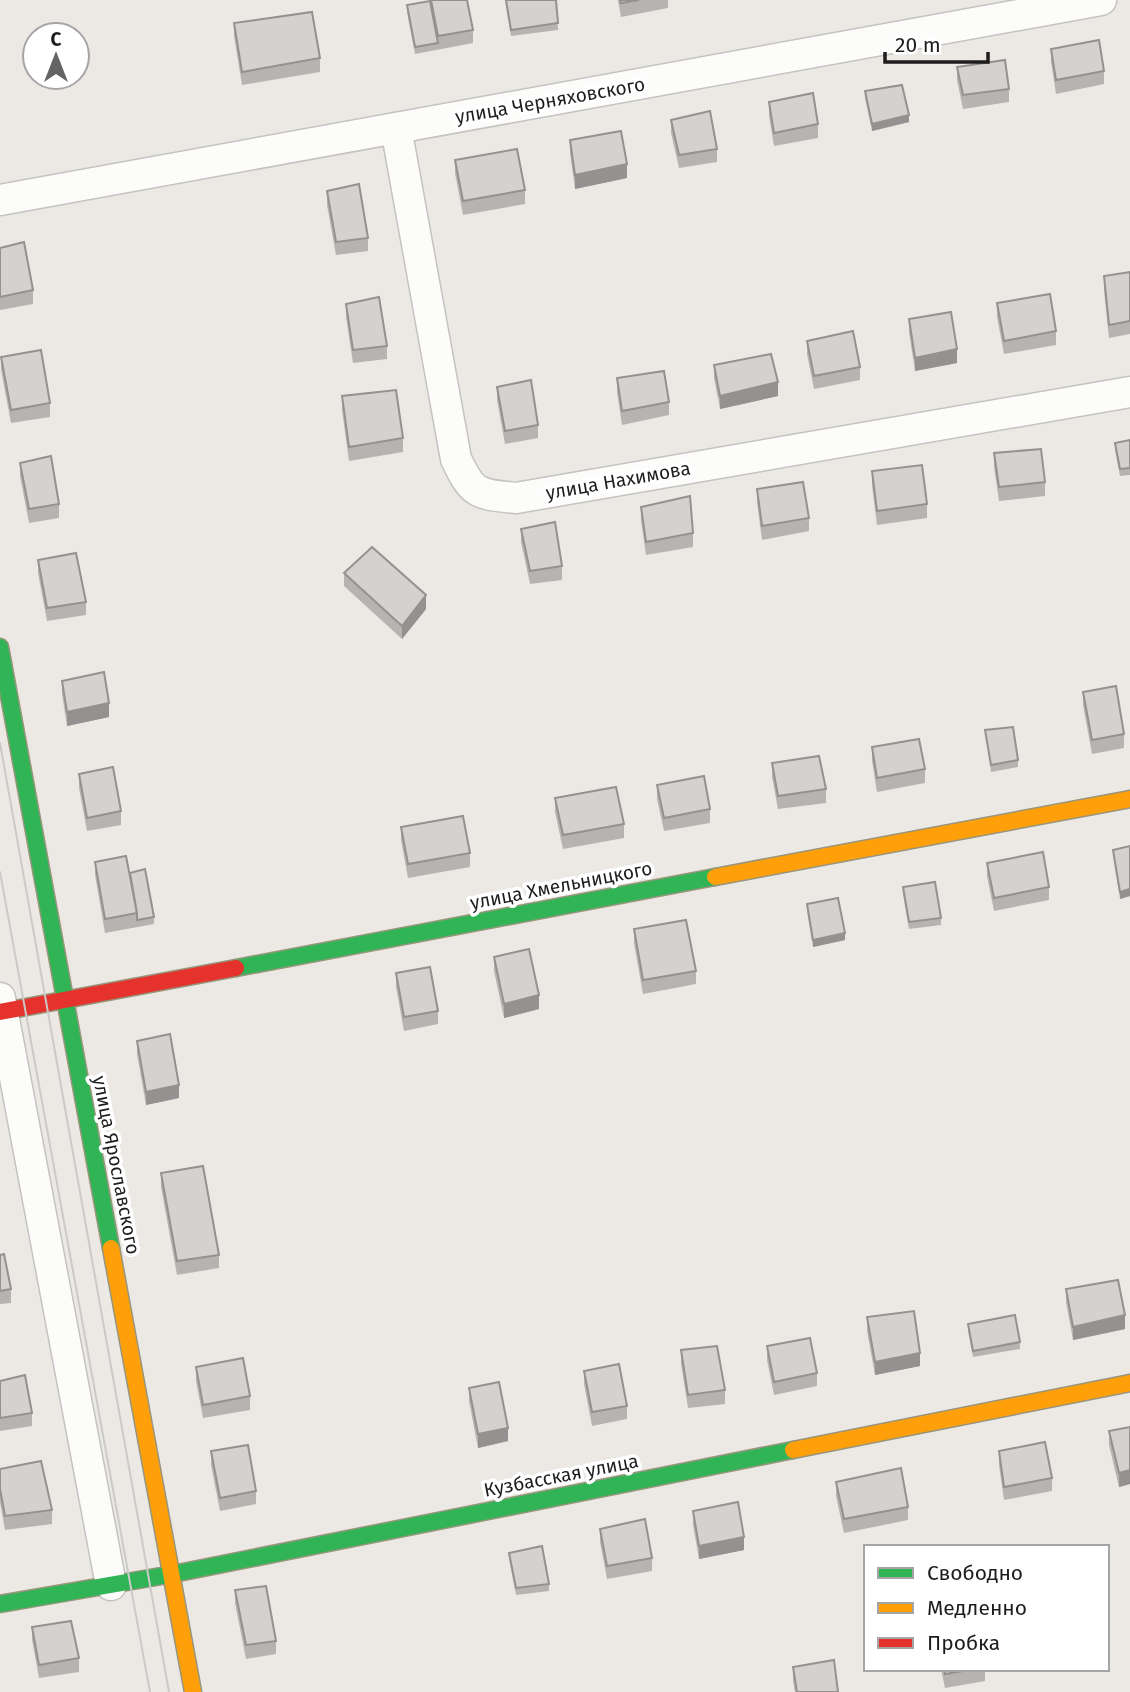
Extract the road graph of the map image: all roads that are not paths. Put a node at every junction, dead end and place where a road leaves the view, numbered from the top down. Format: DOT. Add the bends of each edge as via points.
graph roads {
  1 [pos="1101,0"];
  2 [pos="396,128"];
  3 [pos="0,200"];
  4 [pos="1130,392"];
  5 [pos="0,647"];
  6 [pos="1130,799"];
  7 [pos="64,1000"];
  8 [pos="1,1007"];
  9 [pos="1130,1382"];
  10 [pos="173,1574"];
  11 [pos="111,1585"];
  12 [pos="0,1604"];
  13 [pos="193,1692"];
  1 -- 2 [label="street, улица Черняховского"];
  2 -- 3 [label="street, улица Черняховского"];
  2 -- 4 [label="street, улица Нахимова" via="456,459 467,484 485,495 516,498"];
  5 -- 7 [label="street, улица Ярославского"];
  6 -- 7 [label="street, улица Хмельницкого"];
  7 -- 8 [label="street, улица Хмельницкого"];
  7 -- 10 [label="street, улица Ярославского"];
  8 -- 11 [label="street"];
  9 -- 10 [label="street, Кузбасская улица"];
  10 -- 11 [label="street, Кузбасская улица"];
  10 -- 13 [label="street, улица Ярославского"];
  11 -- 12 [label="street, Кузбасская улица"];
}
